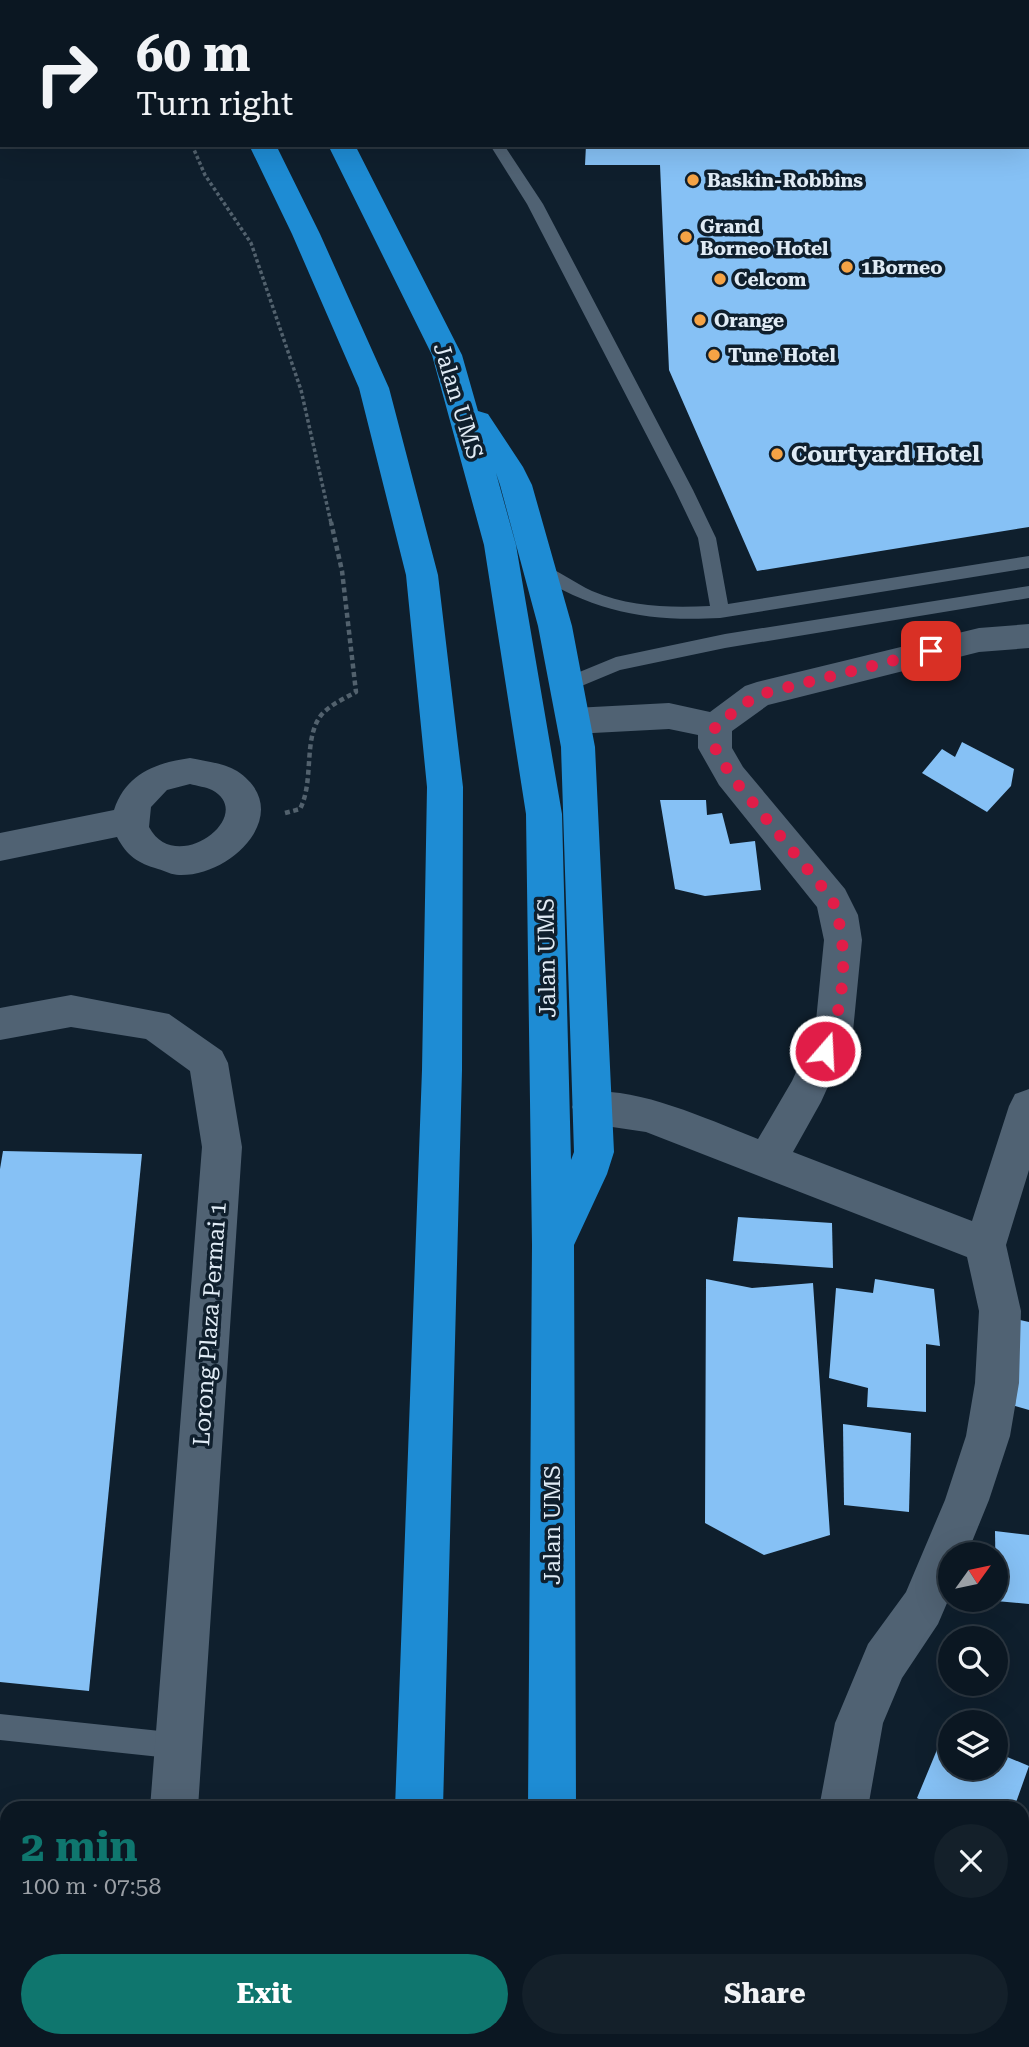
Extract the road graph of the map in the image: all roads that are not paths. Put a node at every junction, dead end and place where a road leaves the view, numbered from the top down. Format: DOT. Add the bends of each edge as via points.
graph roads {
  1 [pos="262,147"];
  2 [pos="342,147"];
  3 [pos="498,147"];
  4 [pos="458,393"];
  5 [pos="1029,562"];
  6 [pos="539,570"];
  7 [pos="1029,592"];
  8 [pos="720,612"];
  9 [pos="1029,636"];
  10 [pos="567,685"];
  11 [pos="574,721"];
  12 [pos="715,726"];
  13 [pos="129,821"];
  14 [pos="0,847"];
  15 [pos="0,1024"];
  16 [pos="1029,1106"];
  17 [pos="592,1107"];
  18 [pos="768,1159"];
  19 [pos="553,1245"];
  20 [pos="985,1245"];
  21 [pos="0,1727"];
  22 [pos="179,1746"];
  23 [pos="175,1801"];
  24 [pos="419,1801"];
  25 [pos="552,1801"];
  26 [pos="844,1801"];
  1 -- 24 [label="highway" via="374,388 422,575 445,787 442,1070"];
  2 -- 4 [label="highway, Jalan UMS" via="447,355"];
  3 -- 8 [label="lane" via="534,204 707,538"];
  4 -- 6 [label="highway" via="512,474"];
  4 -- 19 [label="highway, Jalan UMS" via="500,545 544,814"];
  5 -- 8 [label="lane"];
  6 -- 8 [label="lane" via="571,590 634,612"];
  6 -- 10 [label="highway"];
  7 -- 10 [label="lane" via="725,641 616,664"];
  9 -- 12 [label="street" via="979,640 757,695"];
  10 -- 11 [label="highway"];
  11 -- 12 [label="street" via="669,716"];
  11 -- 17 [label="highway"];
  12 -- 18 [label="street" via="715,748 731,776 832,899 843,940 834,1031"];
  13 -- 13 [label="street" via="140,792 171,774 190,771 224,779 244,803 244,818 228,844 193,859 174,860 142,847 132,835"];
  13 -- 14 [label="street"];
  15 -- 22 [label="street, Lorong Plaza Permai 1" via="71,1011 155,1025 208,1063 222,1147"];
  16 -- 20 [label="street"];
  17 -- 18 [label="street" via="646,1115"];
  17 -- 19 [label="highway" via="594,1152"];
  18 -- 20 [label="street"];
  19 -- 25 [label="highway, Jalan UMS"];
  20 -- 26 [label="street" via="1000,1311 988,1436 922,1608 885,1661 859,1723"];
  21 -- 22 [label="lane"];
  22 -- 23 [label="street, Lorong Plaza Permai 1"];
}
